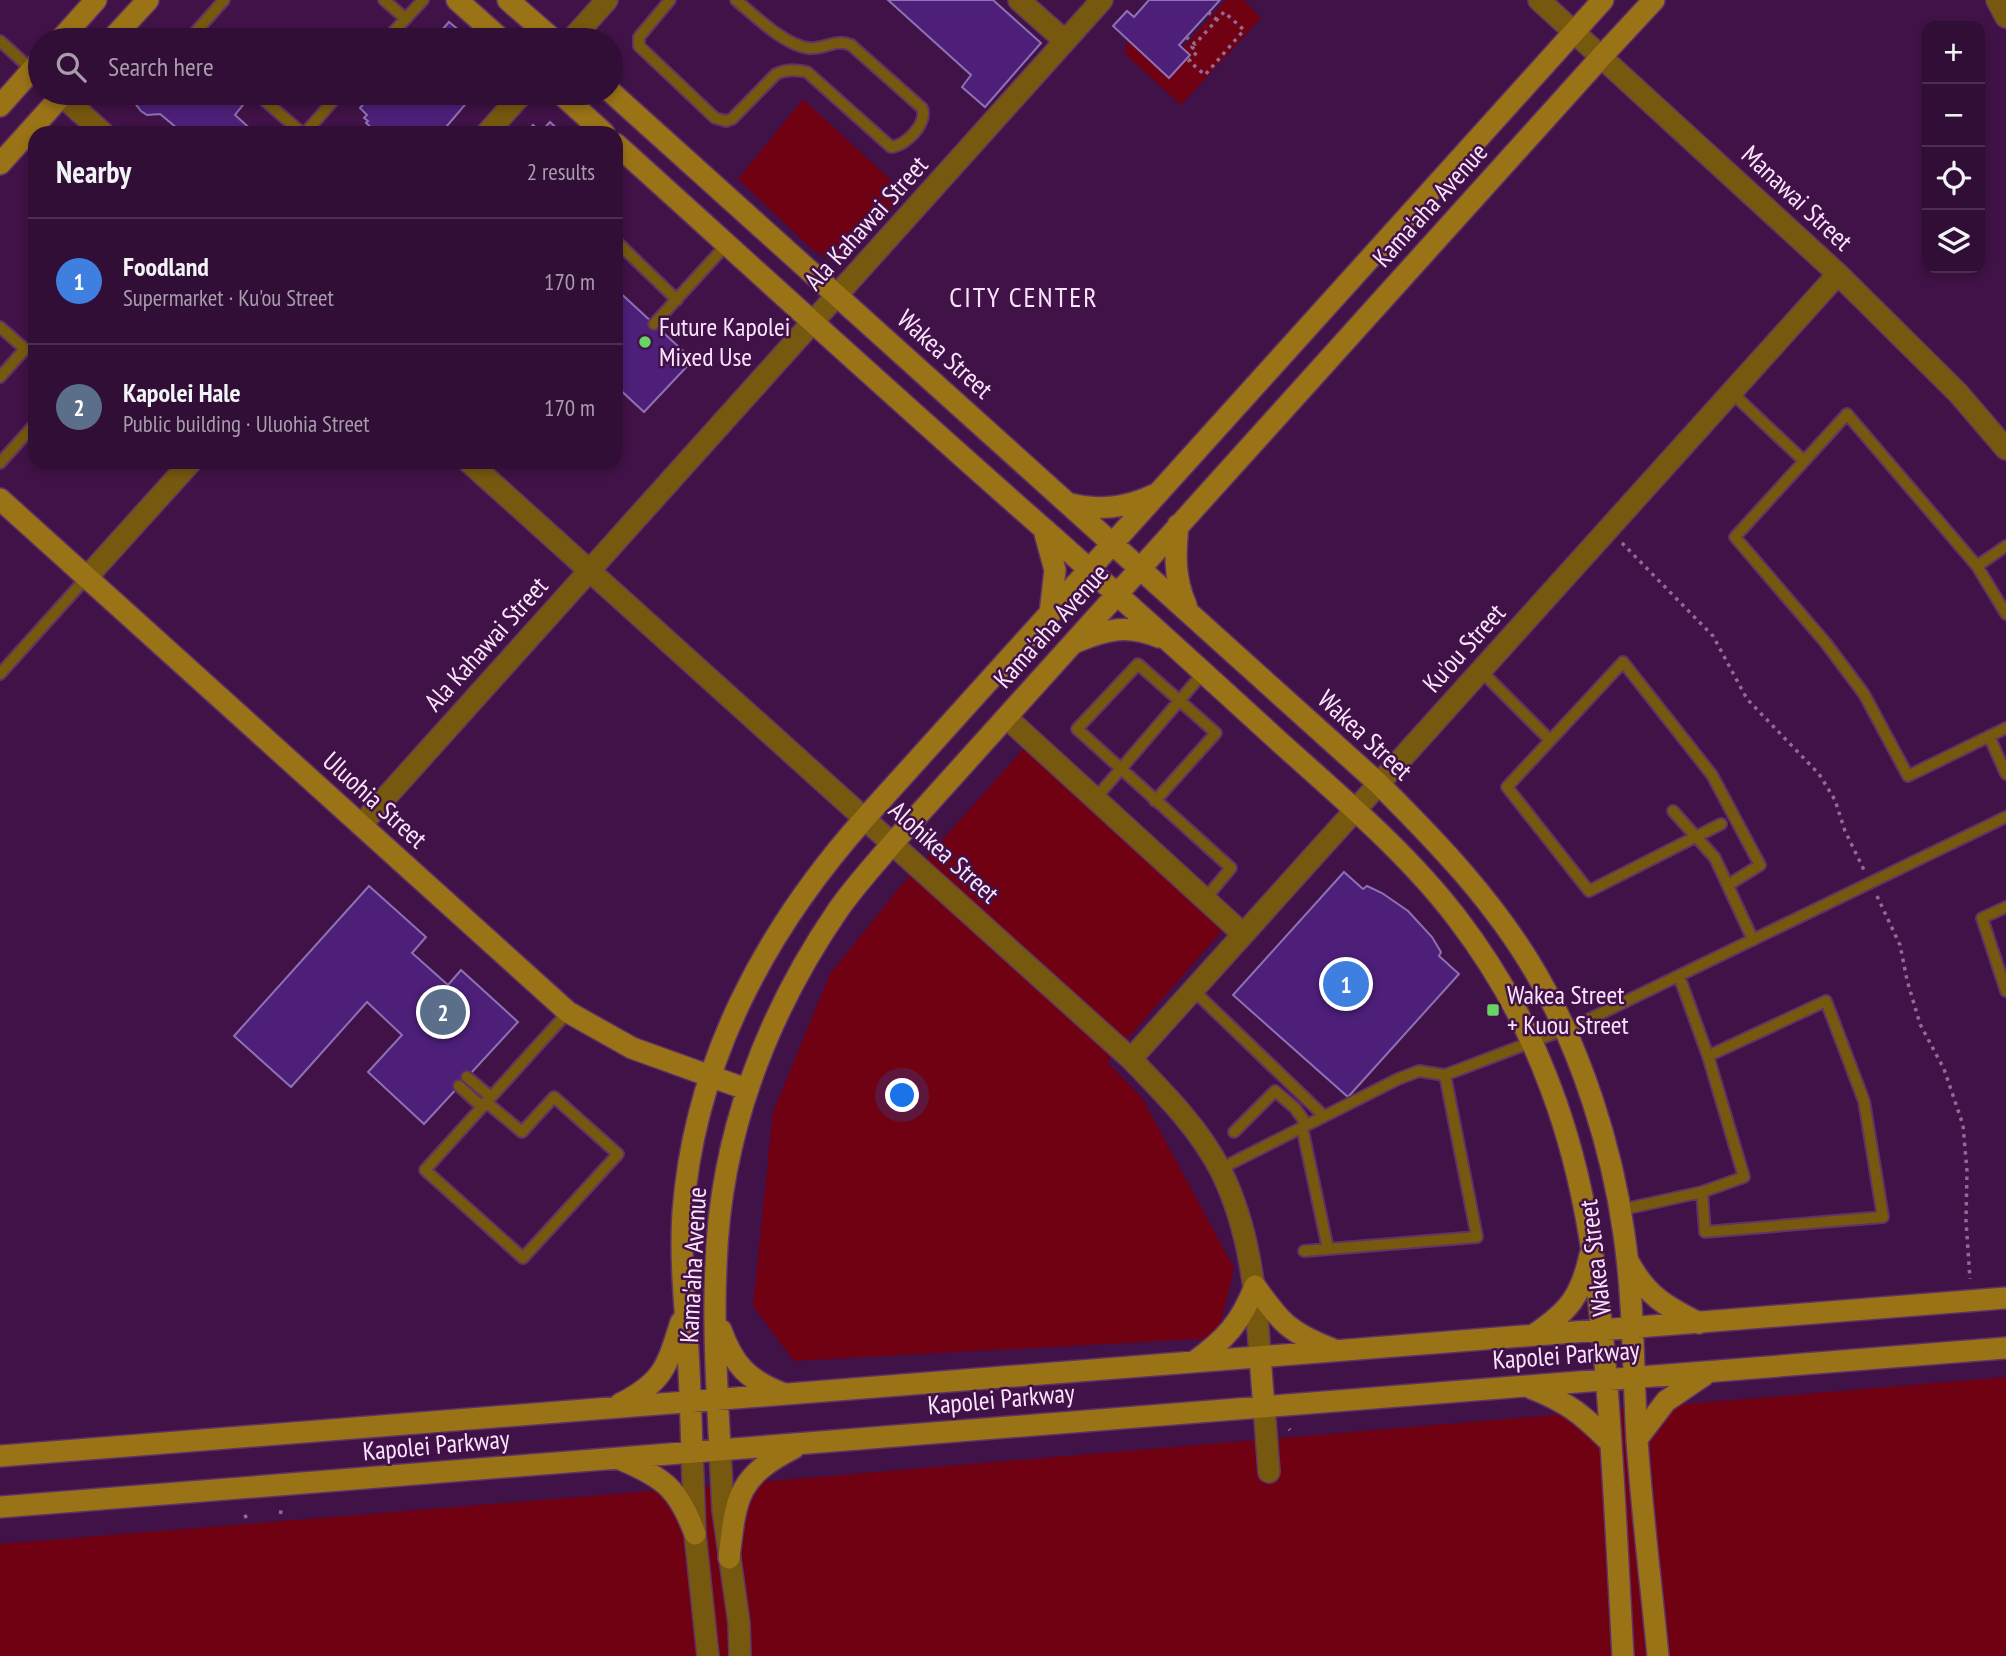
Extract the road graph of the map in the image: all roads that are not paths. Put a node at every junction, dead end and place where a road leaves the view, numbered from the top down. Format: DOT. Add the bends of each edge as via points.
graph roads {
  1 [pos="96,0"];
  2 [pos="148,0"];
  3 [pos="224,0"];
  4 [pos="384,0"];
  5 [pos="423,0"];
  6 [pos="457,0"];
  7 [pos="508,0"];
  8 [pos="607,0"];
  9 [pos="670,0"];
  10 [pos="736,0"];
  11 [pos="1019,0"];
  12 [pos="1102,0"];
  13 [pos="1539,0"];
  14 [pos="1603,0"];
  15 [pos="1654,0"];
  16 [pos="1997,0"];
  17 [pos="2006,17"];
  18 [pos="406,19"];
  19 [pos="71,28"];
  20 [pos="122,28"];
  21 [pos="199,28"];
  22 [pos="397,28"];
  23 [pos="488,28"];
  24 [pos="540,28"];
  25 [pos="581,28"];
  26 [pos="1574,30"];
  27 [pos="0,41"];
  28 [pos="1065,41"];
  29 [pos="1602,56"];
  30 [pos="28,62"];
  31 [pos="28,79"];
  32 [pos="623,103"];
  33 [pos="52,105"];
  34 [pos="74,105"];
  35 [pos="270,105"];
  36 [pos="329,105"];
  37 [pos="512,105"];
  38 [pos="573,105"];
  39 [pos="0,106"];
  40 [pos="33,126"];
  41 [pos="96,126"];
  42 [pos="296,126"];
  43 [pos="310,126"];
  44 [pos="493,126"];
  45 [pos="596,126"];
  46 [pos="28,132"];
  47 [pos="623,150"];
  48 [pos="0,164"];
  49 [pos="727,244"];
  50 [pos="623,248"];
  51 [pos="1838,275"];
  52 [pos="838,296"];
  53 [pos="677,300"];
  54 [pos="814,322"];
  55 [pos="654,324"];
  56 [pos="0,327"];
  57 [pos="0,377"];
  58 [pos="1732,393"];
  59 [pos="28,432"];
  60 [pos="2006,449"];
  61 [pos="1804,461"];
  62 [pos="0,463"];
  63 [pos="185,469"];
  64 [pos="483,469"];
  65 [pos="1159,493"];
  66 [pos="0,499"];
  67 [pos="1070,504"];
  68 [pos="1178,525"];
  69 [pos="1044,530"];
  70 [pos="1114,543"];
  71 [pos="2006,545"];
  72 [pos="1977,566"];
  73 [pos="1141,567"];
  74 [pos="1090,570"];
  75 [pos="589,571"];
  76 [pos="88,576"];
  77 [pos="1117,594"];
  78 [pos="1188,610"];
  79 [pos="2006,614"];
  80 [pos="1050,615"];
  81 [pos="1170,641"];
  82 [pos="1071,644"];
  83 [pos="1481,671"];
  84 [pos="1204,672"];
  85 [pos="0,674"];
  86 [pos="1179,701"];
  87 [pos="1007,718"];
  88 [pos="2006,728"];
  89 [pos="1989,736"];
  90 [pos="1550,740"];
  91 [pos="1120,769"];
  92 [pos="2006,774"];
  93 [pos="1379,784"];
  94 [pos="1095,799"];
  95 [pos="1155,801"];
  96 [pos="1355,810"];
  97 [pos="1673,811"];
  98 [pos="2006,817"];
  99 [pos="864,818"];
  100 [pos="1721,824"];
  101 [pos="361,825"];
  102 [pos="1696,836"];
  103 [pos="892,844"];
  104 [pos="1728,885"];
  105 [pos="1205,899"];
  106 [pos="2006,907"];
  107 [pos="1243,934"];
  108 [pos="1753,940"];
  109 [pos="1679,976"];
  110 [pos="1193,990"];
  111 [pos="2006,991"];
  112 [pos="568,1012"];
  113 [pos="1565,1031"];
  114 [pos="1533,1043"];
  115 [pos="1708,1056"];
  116 [pos="1131,1059"];
  117 [pos="1445,1075"];
  118 [pos="467,1077"];
  119 [pos="710,1077"];
  120 [pos="459,1086"];
  121 [pos="746,1089"];
  122 [pos="486,1102"];
  123 [pos="1324,1116"];
  124 [pos="1304,1126"];
  125 [pos="1234,1132"];
  126 [pos="1220,1169"];
  127 [pos="1702,1192"];
  128 [pos="1620,1210"];
  129 [pos="1328,1249"];
  130 [pos="1591,1249"];
  131 [pos="1304,1251"];
  132 [pos="1627,1259"];
  133 [pos="1255,1286"];
  134 [pos="2006,1298"];
  135 [pos="684,1313"];
  136 [pos="716,1316"];
  137 [pos="1699,1322"];
  138 [pos="1631,1328"];
  139 [pos="1602,1330"];
  140 [pos="1533,1336"];
  141 [pos="2006,1348"];
  142 [pos="1338,1351"];
  143 [pos="1260,1357"];
  144 [pos="1193,1363"];
  145 [pos="1709,1372"];
  146 [pos="1634,1378"];
  147 [pos="1606,1380"];
  148 [pos="1526,1387"];
  149 [pos="786,1395"];
  150 [pos="718,1400"];
  151 [pos="690,1402"];
  152 [pos="1264,1407"];
  153 [pos="611,1409"];
  154 [pos="1638,1442"];
  155 [pos="803,1443"];
  156 [pos="1611,1447"];
  157 [pos="720,1450"];
  158 [pos="692,1452"];
  159 [pos="0,1457"];
  160 [pos="617,1458"];
  161 [pos="1269,1472"];
  162 [pos="0,1507"];
  163 [pos="695,1534"];
  164 [pos="729,1558"];
  165 [pos="708,1656"];
  166 [pos="740,1656"];
  167 [pos="1623,1656"];
  168 [pos="1658,1656"];
  1 -- 19 [label="street"];
  2 -- 20 [label="street"];
  3 -- 21 [label="lane"];
  4 -- 18 [label="lane"];
  5 -- 18 [label="lane"];
  6 -- 23 [label="street"];
  7 -- 24 [label="street"];
  8 -- 25 [label="street"];
  9 -- 10 [label="lane" via="639,37 639,46 721,121 732,119 776,74 797,70 807,72 891,147 902,144 922,122 922,108 851,45 802,46 769,28"];
  11 -- 28 [label="street"];
  12 -- 28 [label="street, Ala Kahawai Street"];
  13 -- 26 [label="street, Manawai Street"];
  14 -- 26 [label="street, Kama'aha Avenue"];
  15 -- 29 [label="street, Kama'aha Avenue"];
  16 -- 17 [label="street"];
  18 -- 22 [label="lane"];
  26 -- 29 [label="street, Manawai Street"];
  26 -- 65 [label="street, Kama'aha Avenue"];
  27 -- 30 [label="lane"];
  28 -- 52 [label="street, Ala Kahawai Street"];
  29 -- 51 [label="street, Manawai Street"];
  29 -- 68 [label="street, Kama'aha Avenue"];
  31 -- 39 [label="street"];
  32 -- 52 [label="street, Wakea Street"];
  33 -- 40 [label="street"];
  34 -- 41 [label="street"];
  35 -- 42 [label="lane"];
  36 -- 43 [label="lane"];
  37 -- 44 [label="street"];
  38 -- 45 [label="street"];
  46 -- 48 [label="street"];
  47 -- 49 [label="street, Wakea Street"];
  49 -- 53 [label="lane"];
  49 -- 54 [label="street, Wakea Street"];
  50 -- 53 [label="lane"];
  51 -- 58 [label="street, Ku'ou Street"];
  51 -- 60 [label="street, Manawai Street" via="1958,393"];
  52 -- 54 [label="street, Ala Kahawai Street"];
  52 -- 67 [label="street, Wakea Street"];
  53 -- 55 [label="lane"];
  54 -- 69 [label="street, Wakea Street"];
  54 -- 75 [label="street, Ala Kahawai Street"];
  56 -- 57 [label="lane" via="25,349"];
  58 -- 61 [label="lane"];
  58 -- 83 [label="street, Ku'ou Street"];
  59 -- 62 [label="lane"];
  61 -- 72 [label="lane" via="1847,414"];
  61 -- 89 [label="lane" via="1735,537 1864,694 1908,776"];
  63 -- 76 [label="street"];
  64 -- 75 [label="street, Alohikea Street"];
  65 -- 67 [label="street" via="1110,508"];
  65 -- 70 [label="street, Kama'aha Avenue"];
  66 -- 76 [label="street, Uluohia Street"];
  67 -- 70 [label="street, Wakea Street"];
  68 -- 73 [label="street, Kama'aha Avenue"];
  68 -- 78 [label="street" via="1175,568"];
  69 -- 74 [label="street, Wakea Street"];
  69 -- 80 [label="street" via="1055,570"];
  70 -- 73 [label="street, Wakea Street"];
  70 -- 74 [label="street, Kama'aha Avenue"];
  71 -- 72 [label="lane"];
  72 -- 79 [label="lane"];
  73 -- 77 [label="street, Kama'aha Avenue"];
  73 -- 78 [label="street, Wakea Street"];
  74 -- 77 [label="street, Wakea Street"];
  74 -- 80 [label="street, Kama'aha Avenue"];
  75 -- 99 [label="street, Alohikea Street"];
  75 -- 101 [label="street, Ala Kahawai Street"];
  76 -- 85 [label="lane"];
  76 -- 101 [label="street, Uluohia Street"];
  77 -- 81 [label="street, Wakea Street"];
  77 -- 82 [label="street, Kama'aha Avenue"];
  78 -- 93 [label="street, Wakea Street"];
  80 -- 99 [label="street, Kama'aha Avenue"];
  81 -- 82 [label="street" via="1142,630 1120,629"];
  81 -- 84 [label="street, Wakea Street"];
  82 -- 87 [label="street, Kama'aha Avenue"];
  83 -- 90 [label="lane"];
  83 -- 93 [label="street, Ku'ou Street"];
  84 -- 86 [label="lane"];
  84 -- 96 [label="street, Wakea Street"];
  86 -- 91 [label="lane"];
  86 -- 91 [label="lane" via="1138,664 1077,729"];
  86 -- 95 [label="lane" via="1216,733"];
  87 -- 94 [label="street"];
  87 -- 103 [label="street, Kama'aha Avenue"];
  88 -- 89 [label="lane"];
  89 -- 92 [label="lane"];
  90 -- 102 [label="lane" via="1507,787 1589,891"];
  90 -- 104 [label="lane" via="1623,662 1712,775 1760,865"];
  91 -- 94 [label="lane"];
  91 -- 95 [label="lane"];
  93 -- 96 [label="street, Ku'ou Street"];
  93 -- 113 [label="street, Wakea Street" via="1487,900 1538,976"];
  94 -- 105 [label="street"];
  95 -- 105 [label="lane" via="1231,868"];
  96 -- 107 [label="street, Ku'ou Street"];
  96 -- 114 [label="street, Wakea Street" via="1460,921"];
  97 -- 102 [label="lane"];
  98 -- 108 [label="lane"];
  99 -- 103 [label="street, Alohikea Street"];
  99 -- 119 [label="street, Kama'aha Avenue" via="807,888 765,952 743,993"];
  100 -- 102 [label="lane"];
  101 -- 112 [label="street, Uluohia Street"];
  102 -- 104 [label="lane" via="1715,858"];
  103 -- 116 [label="street, Alohikea Street"];
  103 -- 121 [label="street, Kama'aha Avenue" via="840,907 796,976"];
  104 -- 108 [label="lane"];
  105 -- 107 [label="street"];
  106 -- 111 [label="lane" via="1982,918"];
  107 -- 110 [label="street, Ku'ou Street"];
  108 -- 109 [label="lane"];
  109 -- 113 [label="lane"];
  109 -- 115 [label="lane"];
  110 -- 116 [label="street, Ku'ou Street"];
  110 -- 123 [label="lane"];
  112 -- 119 [label="street, Uluohia Street" via="632,1048"];
  112 -- 122 [label="lane"];
  113 -- 114 [label="lane"];
  113 -- 128 [label="street, Wakea Street" via="1602,1132"];
  114 -- 117 [label="lane"];
  114 -- 130 [label="street, Wakea Street" via="1567,1135"];
  115 -- 127 [label="lane" via="1744,1177"];
  115 -- 127 [label="lane" via="1826,1002 1864,1101 1883,1217 1705,1232"];
  116 -- 126 [label="street, Alohikea Street" via="1186,1118"];
  117 -- 123 [label="lane" via="1419,1071"];
  117 -- 129 [label="lane" via="1477,1237"];
  118 -- 122 [label="lane"];
  119 -- 121 [label="street, Uluohia Street"];
  119 -- 135 [label="street, Kama'aha Avenue" via="696,1128 683,1214"];
  120 -- 122 [label="lane"];
  121 -- 136 [label="street, Kama'aha Avenue" via="721,1204"];
  122 -- 122 [label="lane" via="425,1170 523,1258 618,1154 554,1097 522,1132"];
  123 -- 124 [label="lane"];
  124 -- 125 [label="lane" via="1295,1108 1275,1091"];
  124 -- 126 [label="lane"];
  124 -- 129 [label="lane"];
  126 -- 133 [label="street, Alohikea Street" via="1242,1224"];
  127 -- 128 [label="lane"];
  128 -- 132 [label="street, Wakea Street"];
  129 -- 131 [label="lane"];
  130 -- 139 [label="street, Wakea Street"];
  130 -- 140 [label="street" via="1580,1290 1571,1304"];
  132 -- 137 [label="street" via="1654,1298"];
  132 -- 138 [label="street, Wakea Street"];
  133 -- 142 [label="street" via="1287,1327"];
  133 -- 143 [label="street, Alohikea Street"];
  133 -- 144 [label="street" via="1231,1331"];
  134 -- 137 [label="street, Kapolei Parkway"];
  135 -- 151 [label="street, Kama'aha Avenue"];
  135 -- 153 [label="street" via="663,1371 639,1395"];
  136 -- 149 [label="street" via="737,1365"];
  136 -- 150 [label="street, Kama'aha Avenue"];
  137 -- 138 [label="street, Kapolei Parkway"];
  138 -- 139 [label="street, Kapolei Parkway"];
  138 -- 146 [label="street, Wakea Street"];
  139 -- 140 [label="street, Kapolei Parkway"];
  139 -- 147 [label="street, Wakea Street"];
  140 -- 142 [label="street, Kapolei Parkway"];
  141 -- 145 [label="street, Kapolei Parkway"];
  142 -- 143 [label="street, Kapolei Parkway"];
  143 -- 144 [label="street, Kapolei Parkway"];
  143 -- 152 [label="street"];
  144 -- 149 [label="street, Kapolei Parkway"];
  145 -- 146 [label="street, Kapolei Parkway"];
  145 -- 154 [label="street" via="1666,1401"];
  146 -- 147 [label="street, Kapolei Parkway"];
  146 -- 154 [label="street, Wakea Street"];
  147 -- 148 [label="street, Kapolei Parkway"];
  147 -- 156 [label="street, Wakea Street"];
  148 -- 152 [label="street, Kapolei Parkway"];
  148 -- 156 [label="street" via="1566,1403"];
  149 -- 150 [label="street, Kapolei Parkway"];
  150 -- 151 [label="street, Kapolei Parkway"];
  150 -- 157 [label="street, Kama'aha Avenue"];
  151 -- 153 [label="street, Kapolei Parkway"];
  151 -- 158 [label="street, Kama'aha Avenue"];
  152 -- 155 [label="street, Kapolei Parkway"];
  152 -- 161 [label="street"];
  153 -- 159 [label="street, Kapolei Parkway"];
  154 -- 168 [label="street, Wakea Street"];
  155 -- 157 [label="street, Kapolei Parkway"];
  155 -- 164 [label="street" via="773,1459 747,1482 733,1521"];
  156 -- 167 [label="street, Wakea Street"];
  157 -- 158 [label="street, Kapolei Parkway"];
  157 -- 164 [label="street"];
  158 -- 160 [label="street, Kapolei Parkway"];
  158 -- 163 [label="street"];
  160 -- 162 [label="street, Kapolei Parkway"];
  160 -- 163 [label="street" via="671,1487"];
  163 -- 165 [label="street"];
  164 -- 166 [label="street"];
}
